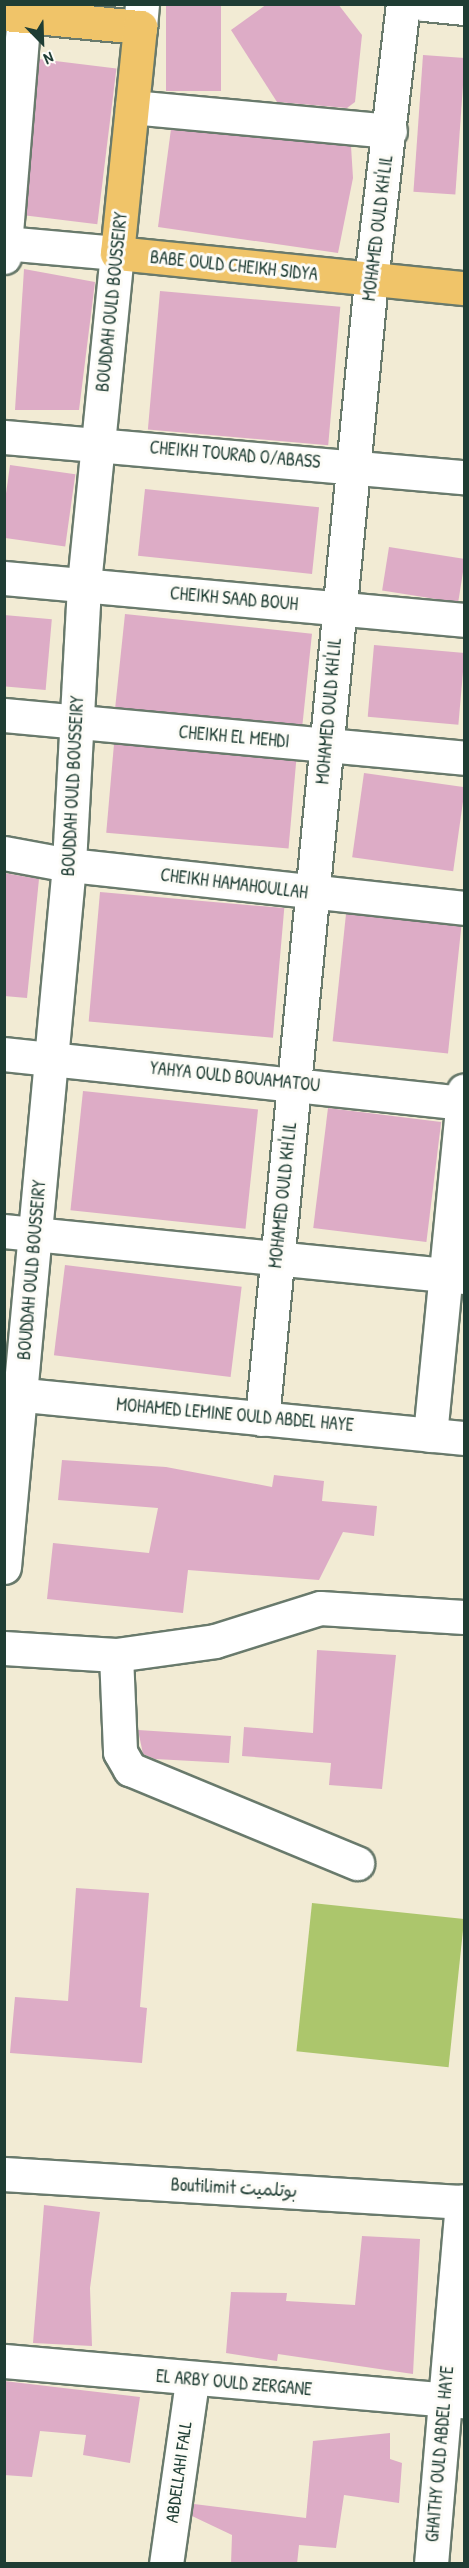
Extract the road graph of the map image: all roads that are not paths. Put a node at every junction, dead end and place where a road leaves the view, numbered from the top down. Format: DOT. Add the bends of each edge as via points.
graph roads {
  1 [pos="403,4"];
  2 [pos="424,4"];
  3 [pos="465,8"];
  4 [pos="18,11"];
  5 [pos="141,16"];
  6 [pos="132,107"];
  7 [pos="390,131"];
  8 [pos="5,248"];
  9 [pos="117,253"];
  10 [pos="371,280"];
  11 [pos="465,288"];
  12 [pos="4,437"];
  13 [pos="98,442"];
  14 [pos="352,466"];
  15 [pos="465,477"];
  16 [pos="4,578"];
  17 [pos="84,586"];
  18 [pos="339,609"];
  19 [pos="465,620"];
  20 [pos="4,715"];
  21 [pos="78,721"];
  22 [pos="326,746"];
  23 [pos="465,758"];
  24 [pos="4,853"];
  25 [pos="69,865"];
  26 [pos="312,893"];
  27 [pos="465,908"];
  28 [pos="4,1054"];
  29 [pos="52,1059"];
  30 [pos="294,1082"];
  31 [pos="464,1099"];
  32 [pos="20,1232"];
  33 [pos="276,1256"];
  34 [pos="455,1276"];
  35 [pos="12,1394"];
  36 [pos="262,1419"];
  37 [pos="430,1435"];
  38 [pos="465,1438"];
  39 [pos="4,1567"];
  40 [pos="465,1617"];
  41 [pos="4,1648"];
  42 [pos="116,1655"];
  43 [pos="357,1863"];
  44 [pos="4,2174"];
  45 [pos="463,2202"];
  46 [pos="4,2361"];
  47 [pos="192,2381"];
  48 [pos="454,2400"];
  49 [pos="166,2564"];
  50 [pos="431,2564"];
  1 -- 7 [label="street, MOHAMED OULD KH'LIL"];
  2 -- 3 [label="street"];
  4 -- 5 [label="main road"];
  4 -- 8 [label="street"];
  5 -- 6 [label="main road, BOUDDAH OULD BOUSSEIRY"];
  6 -- 7 [label="street"];
  6 -- 9 [label="main road, BOUDDAH OULD BOUSSEIRY"];
  7 -- 10 [label="street, MOHAMED OULD KH'LIL"];
  8 -- 9 [label="street, BABE OULD CHEIKH SIDYA"];
  9 -- 10 [label="main road, BABE OULD CHEIKH SIDYA"];
  9 -- 13 [label="street, BOUDDAH OULD BOUSSEIRY"];
  10 -- 11 [label="main road, BABE OULD CHEIKH SIDYA"];
  10 -- 14 [label="street, MOHAMED OULD KH'LIL"];
  12 -- 13 [label="street, CHEIKH TOURAD O/ABASS"];
  13 -- 14 [label="street, CHEIKH TOURAD O/ABASS"];
  13 -- 17 [label="street, BOUDDAH OULD BOUSSEIRY"];
  14 -- 15 [label="street, CHEIKH TOURAD O/ABASS"];
  14 -- 18 [label="street, MOHAMED OULD KH'LIL"];
  16 -- 17 [label="street, CHEIKH SAAD BOUH"];
  17 -- 18 [label="street, CHEIKH SAAD BOUH"];
  17 -- 21 [label="street, BOUDDAH OULD BOUSSEIRY"];
  18 -- 19 [label="street, CHEIKH SAAD BOUH"];
  18 -- 22 [label="street, MOHAMED OULD KH'LIL"];
  20 -- 21 [label="street, CHEIKH EL MEHDI"];
  21 -- 22 [label="street, CHEIKH EL MEHDI"];
  21 -- 25 [label="street, BOUDDAH OULD BOUSSEIRY"];
  22 -- 23 [label="street, CHEIKH EL MEHDI"];
  22 -- 26 [label="street, MOHAMED OULD KH'LIL"];
  24 -- 25 [label="street, CHEIKH HAMAHOULLAH"];
  25 -- 26 [label="street, CHEIKH HAMAHOULLAH"];
  25 -- 29 [label="street, BOUDDAH OULD BOUSSEIRY"];
  26 -- 27 [label="street, CHEIKH HAMAHOULLAH"];
  26 -- 30 [label="street, MOHAMED OULD KH'LIL"];
  28 -- 29 [label="street, YAHYA OULD BOUAMATOU"];
  29 -- 30 [label="street, YAHYA OULD BOUAMATOU"];
  29 -- 32 [label="street, BOUDDAH OULD BOUSSEIRY"];
  30 -- 31 [label="street, YAHYA OULD BOUAMATOU"];
  30 -- 33 [label="street, MOHAMED OULD KH'LIL"];
  31 -- 34 [label="street"];
  32 -- 33 [label="street"];
  32 -- 35 [label="street, BOUDDAH OULD BOUSSEIRY"];
  33 -- 34 [label="street"];
  33 -- 36 [label="street, MOHAMED OULD KH'LIL"];
  34 -- 37 [label="street"];
  35 -- 36 [label="street, MOHAMED LEMINE OULD ABDEL HAYE"];
  35 -- 39 [label="street, BOUDDAH OULD BOUSSEIRY"];
  36 -- 37 [label="street, MOHAMED LEMINE OULD ABDEL HAYE"];
  37 -- 38 [label="street, MOHAMED LEMINE OULD ABDEL HAYE"];
  40 -- 42 [label="street" via="320,1608 215,1641"];
  41 -- 42 [label="street"];
  42 -- 43 [label="street" via="120,1752 130,1769"];
  44 -- 45 [label="street, Boutilimit بوتلميت"];
  45 -- 48 [label="street, GHAITHY OULD ABDEL HAYE"];
  46 -- 47 [label="street, EL ARBY OULD ZERGANE"];
  47 -- 48 [label="street, EL ARBY OULD ZERGANE"];
  47 -- 49 [label="street, ABDELLAHI FALL"];
  48 -- 50 [label="street, GHAITHY OULD ABDEL HAYE"];
}
